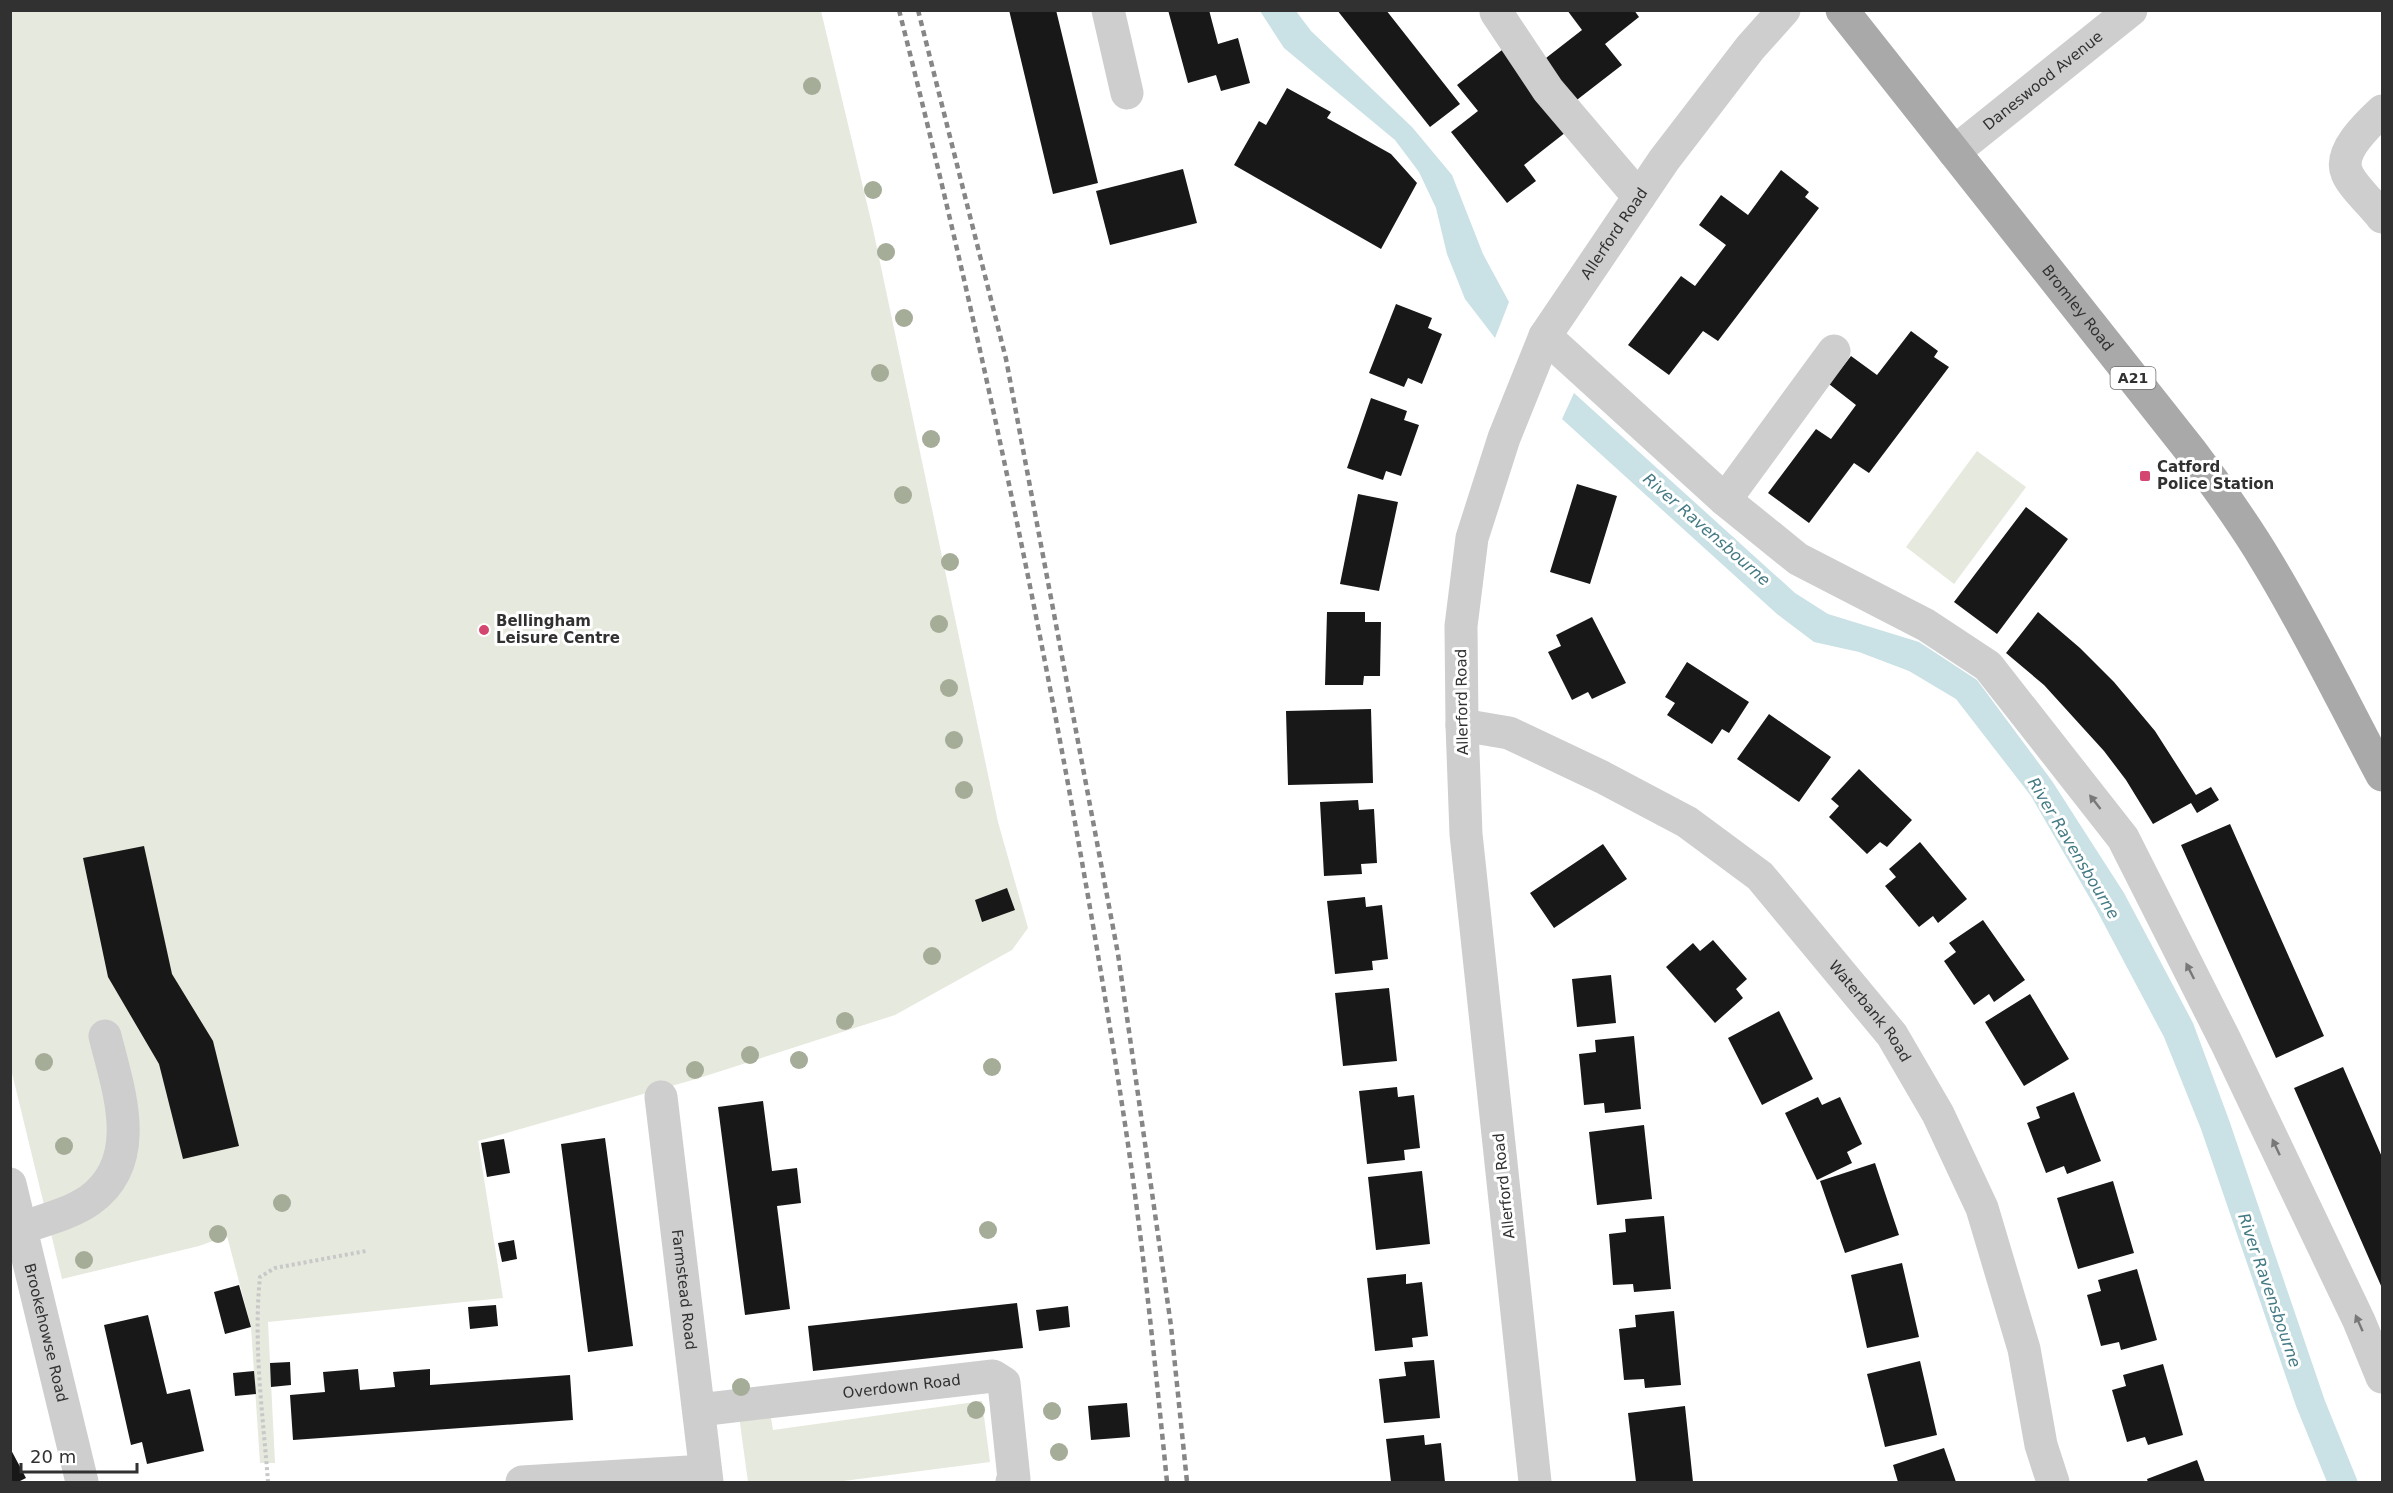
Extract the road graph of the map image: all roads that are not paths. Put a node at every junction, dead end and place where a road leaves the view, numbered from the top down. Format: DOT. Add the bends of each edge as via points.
graph roads {
  1 [pos="1108,10"];
  2 [pos="1784,10"];
  3 [pos="1842,10"];
  4 [pos="2131,10"];
  5 [pos="1496,12"];
  6 [pos="1127,93"];
  7 [pos="2382,111"];
  8 [pos="1954,152"];
  9 [pos="1639,197"];
  10 [pos="2382,217"];
  11 [pos="1545,336"];
  12 [pos="1834,351"];
  13 [pos="1725,500"];
  14 [pos="1462,725"];
  15 [pos="2382,775"];
  16 [pos="105,1036"];
  17 [pos="661,1097"];
  18 [pos="10,1184"];
  19 [pos="21,1228"];
  20 [pos="2382,1377"];
  21 [pos="699,1410"];
  22 [pos="706,1477"];
  23 [pos="82,1482"];
  24 [pos="522,1482"];
  25 [pos="1012,1482"];
  26 [pos="1535,1482"];
  27 [pos="2053,1482"];
  1 -- 6 [label="street"];
  2 -- 9 [label="street, Allerford Road" via="1750,48"];
  3 -- 8 [label="main road, Bromley Road / A21"];
  4 -- 8 [label="street, Daneswood Avenue"];
  5 -- 9 [label="street" via="1548,90"];
  7 -- 10 [label="street" via="2365,126 2345,164 2347,174"];
  8 -- 15 [label="main road, Bromley Road / A21" via="2230,504 2267,562"];
  9 -- 11 [label="street, Allerford Road"];
  11 -- 13 [label="street"];
  11 -- 14 [label="street, Allerford Road" via="1504,438 1472,538 1461,626"];
  12 -- 13 [label="street"];
  20 -- 13 [label="street, one-way" via="2226,1042 2123,838 1988,666 1926,625 1798,559"];
  14 -- 26 [label="street, Allerford Road" via="1466,834"];
  14 -- 27 [label="street, Waterbank Road" via="1509,733 1687,822 1760,876 1892,1035 1938,1114 1982,1208 2024,1349 2041,1445"];
  16 -- 19 [label="street" via="124,1126 123,1148 116,1168 90,1200"];
  17 -- 21 [label="street, Farmstead Road"];
  18 -- 19 [label="street, Brookehowse Road"];
  19 -- 23 [label="street, Brookehowse Road"];
  21 -- 22 [label="street, Farmstead Road"];
  21 -- 25 [label="street, Overdown Road" via="993,1376 1004,1383"];
  22 -- 24 [label="street"];
}
